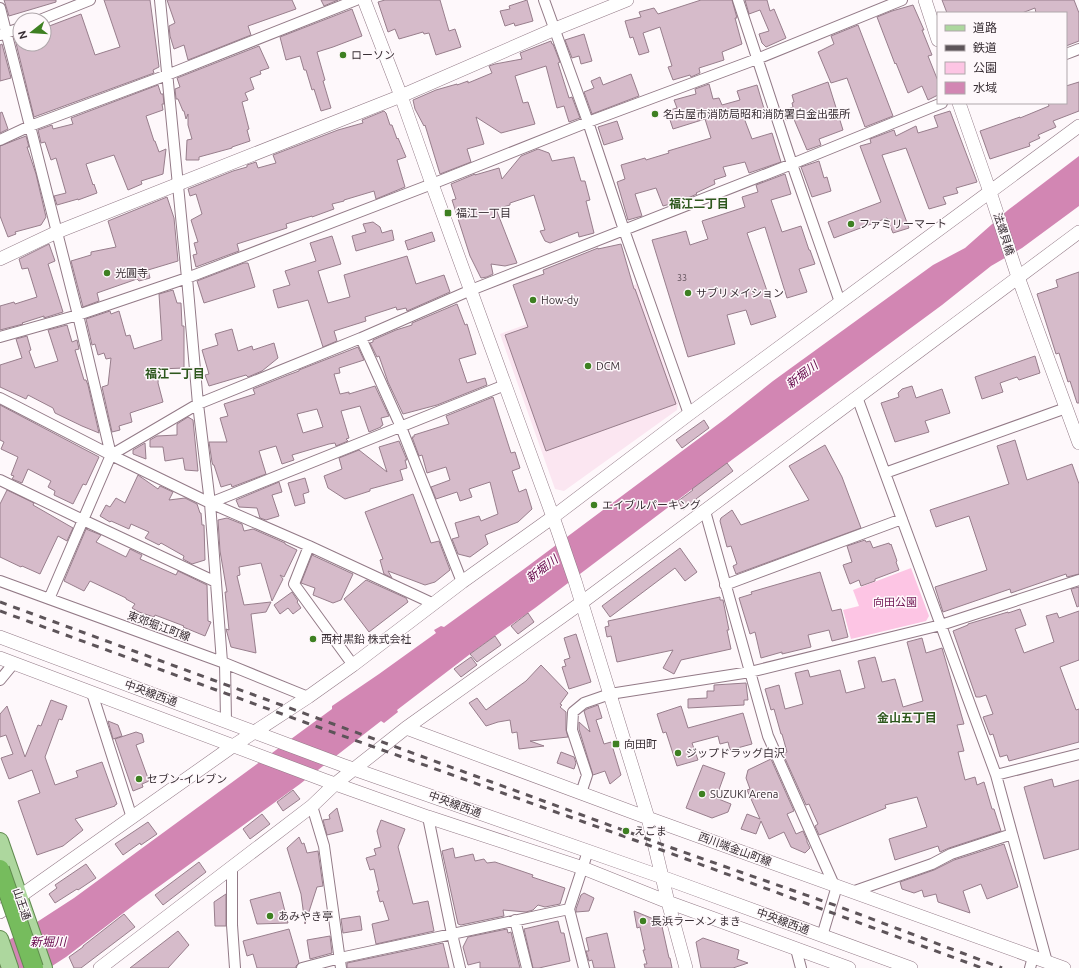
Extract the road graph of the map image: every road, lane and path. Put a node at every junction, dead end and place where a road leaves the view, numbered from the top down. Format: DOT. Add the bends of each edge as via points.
graph roads {
  1 [pos="90,0"];
  2 [pos="160,0"];
  3 [pos="356,0"];
  4 [pos="364,0"];
  5 [pos="544,0"];
  6 [pos="627,0"];
  7 [pos="738,0"];
  8 [pos="902,0"];
  9 [pos="925,0"];
  10 [pos="0,8"];
  11 [pos="52,15"];
  12 [pos="555,29"];
  13 [pos="3,34"];
  14 [pos="937,37"];
  15 [pos="1079,49"];
  16 [pos="1067,54"];
  17 [pos="757,59"];
  18 [pos="168,75"];
  19 [pos="401,96"];
  20 [pos="940,104"];
  21 [pos="959,104"];
  22 [pos="588,122"];
  23 [pos="30,126"];
  24 [pos="1079,126"];
  25 [pos="0,140"];
  26 [pos="792,164"];
  27 [pos="177,184"];
  28 [pos="432,184"];
  29 [pos="991,196"];
  30 [pos="624,230"];
  31 [pos="57,232"];
  32 [pos="1079,232"];
  33 [pos="0,259"];
  34 [pos="1017,272"];
  35 [pos="187,278"];
  36 [pos="471,290"];
  37 [pos="840,302"];
  38 [pos="78,315"];
  39 [pos="0,338"];
  40 [pos="361,338"];
  41 [pos="505,385"];
  42 [pos="857,397"];
  43 [pos="0,398"];
  44 [pos="198,404"];
  45 [pos="1066,408"];
  46 [pos="689,414"];
  47 [pos="401,427"];
  48 [pos="1079,443"];
  49 [pos="111,455"];
  50 [pos="885,473"];
  51 [pos="0,480"];
  52 [pos="210,503"];
  53 [pos="705,511"];
  54 [pos="553,516"];
  55 [pos="83,520"];
  56 [pos="902,520"];
  57 [pos="309,546"];
  58 [pos="1079,580"];
  59 [pos="0,581"];
  60 [pos="216,582"];
  61 [pos="462,582"];
  62 [pos="725,585"];
  63 [pos="49,599"];
  64 [pos="581,603"];
  65 [pos="434,604"];
  66 [pos="941,625"];
  67 [pos="0,637"];
  68 [pos="0,658"];
  69 [pos="223,662"];
  70 [pos="14,664"];
  71 [pos="353,665"];
  72 [pos="750,672"];
  73 [pos="0,680"];
  74 [pos="92,693"];
  75 [pos="610,694"];
  76 [pos="308,697"];
  77 [pos="226,721"];
  78 [pos="406,728"];
  79 [pos="255,732"];
  80 [pos="233,746"];
  81 [pos="1079,754"];
  82 [pos="348,767"];
  83 [pos="996,775"];
  84 [pos="330,782"];
  85 [pos="581,793"];
  86 [pos="312,806"];
  87 [pos="428,817"];
  88 [pos="132,818"];
  89 [pos="648,818"];
  90 [pos="1012,834"];
  91 [pos="0,841"];
  92 [pos="588,851"];
  93 [pos="232,867"];
  94 [pos="583,868"];
  95 [pos="0,869"];
  96 [pos="662,877"];
  97 [pos="836,886"];
  98 [pos="852,892"];
  99 [pos="19,897"];
  100 [pos="668,902"];
  101 [pos="569,909"];
  102 [pos="0,912"];
  103 [pos="515,920"];
  104 [pos="452,934"];
  105 [pos="822,936"];
  106 [pos="0,939"];
  107 [pos="796,948"];
  108 [pos="1032,962"];
  109 [pos="1047,962"];
  110 [pos="341,963"];
  111 [pos="10,968"];
  112 [pos="34,968"];
  113 [pos="44,968"];
  114 [pos="100,968"];
  115 [pos="235,968"];
  116 [pos="302,968"];
  117 [pos="460,968"];
  118 [pos="527,968"];
  119 [pos="584,968"];
  120 [pos="686,968"];
  121 [pos="801,968"];
  122 [pos="849,968"];
  123 [pos="911,968"];
  124 [pos="1064,968"];
  1 -- 11 [label="street"];
  2 -- 18 [label="street"];
  3 -- 18 [label="street"];
  4 -- 19 [label="street"];
  5 -- 12 [label="street"];
  6 -- 12 [label="street"];
  7 -- 17 [label="street"];
  8 -- 17 [label="street"];
  9 -- 14 [label="street"];
  10 -- 13 [label="street"];
  12 -- 19 [label="street"];
  12 -- 22 [label="street"];
  13 -- 23 [label="street"];
  15 -- 16 [label="street"];
  17 -- 22 [label="street"];
  17 -- 26 [label="street"];
  18 -- 23 [label="street"];
  18 -- 27 [label="street"];
  19 -- 27 [label="street"];
  19 -- 28 [label="street"];
  20 -- 26 [label="street"];
  21 -- 29 [label="street, 法螺貝橋"];
  22 -- 28 [label="street"];
  22 -- 30 [label="street"];
  23 -- 25 [label="street"];
  23 -- 31 [label="street"];
  24 -- 29 [label="street"];
  26 -- 30 [label="street"];
  26 -- 37 [label="street"];
  27 -- 31 [label="street"];
  27 -- 35 [label="street"];
  28 -- 35 [label="street"];
  28 -- 36 [label="street"];
  29 -- 34 [label="street, 法螺貝橋"];
  29 -- 37 [label="street"];
  30 -- 36 [label="street"];
  30 -- 46 [label="street"];
  31 -- 33 [label="street"];
  31 -- 38 [label="street"];
  32 -- 34 [label="street"];
  34 -- 42 [label="street"];
  34 -- 45 [label="street, 法螺貝橋"];
  35 -- 38 [label="street"];
  35 -- 44 [label="street"];
  36 -- 40 [label="street"];
  36 -- 41 [label="street"];
  37 -- 46 [label="street"];
  38 -- 39 [label="street"];
  38 -- 49 [label="street"];
  40 -- 44 [label="street"];
  40 -- 47 [label="street"];
  41 -- 47 [label="street"];
  41 -- 54 [label="street"];
  42 -- 50 [label="street"];
  42 -- 53 [label="street"];
  43 -- 49 [label="street"];
  44 -- 49 [label="street"];
  44 -- 52 [label="street"];
  45 -- 48 [label="street, 法螺貝橋"];
  45 -- 50 [label="street"];
  46 -- 54 [label="street"];
  47 -- 52 [label="street"];
  47 -- 61 [label="street"];
  49 -- 52 [label="street"];
  49 -- 55 [label="street"];
  50 -- 56 [label="street"];
  51 -- 55 [label="street"];
  52 -- 57 [label="street"];
  52 -- 60 [label="street"];
  53 -- 62 [label="street"];
  53 -- 64 [label="street"];
  54 -- 61 [label="street"];
  54 -- 64 [label="street"];
  55 -- 60 [label="street"];
  55 -- 63 [label="street"];
  56 -- 62 [label="street"];
  56 -- 66 [label="street"];
  57 -- 65 [label="street"];
  57 -- 71 [label="street" via="294,584"];
  58 -- 66 [label="street"];
  59 -- 63 [label="street, 東郊堀江町線"];
  60 -- 69 [label="street"];
  61 -- 65 [label="street"];
  62 -- 72 [label="street"];
  63 -- 69 [label="street, 東郊堀江町線"];
  64 -- 75 [label="street"];
  64 -- 78 [label="street"];
  65 -- 71 [label="street"];
  66 -- 72 [label="street"];
  66 -- 83 [label="street"];
  67 -- 77 [label="street, 中央線西通"];
  68 -- 70 [label="street, 中央線西通"];
  69 -- 76 [label="street, 東郊堀江町線"];
  69 -- 77 [label="street"];
  70 -- 73 [label="street"];
  70 -- 74 [label="street, 中央線西通"];
  71 -- 76 [label="street"];
  72 -- 75 [label="street"];
  72 -- 97 [label="street" via="768,736"];
  74 -- 80 [label="street, 中央線西通"];
  74 -- 88 [label="street"];
  75 -- 85 [label="street" via="584,703 573,712 572,730 587,775"];
  75 -- 89 [label="street"];
  76 -- 79 [label="street"];
  77 -- 79 [label="street, 中央線西通"];
  78 -- 82 [label="street"];
  78 -- 85 [label="street, 西川端金山町線"];
  79 -- 80 [label="street"];
  79 -- 82 [label="street, 中央線西通"];
  80 -- 84 [label="street, 中央線西通"];
  80 -- 88 [label="street"];
  81 -- 83 [label="street"];
  82 -- 84 [label="street"];
  82 -- 92 [label="street, 中央線西通"];
  83 -- 90 [label="street"];
  84 -- 86 [label="street"];
  84 -- 87 [label="street, 中央線西通"];
  85 -- 89 [label="street, 西川端金山町線"];
  86 -- 93 [label="street"];
  86 -- 110 [label="street" via="324,846"];
  87 -- 94 [label="street, 中央線西通"];
  87 -- 104 [label="street"];
  88 -- 99 [label="street"];
  89 -- 96 [label="street"];
  89 -- 97 [label="street, 西川端金山町線"];
  90 -- 98 [label="street"];
  90 -- 109 [label="street"];
  91 -- 99 [label="main road, 山王通"];
  92 -- 94 [label="street"];
  92 -- 96 [label="street, 中央線西通"];
  93 -- 114 [label="street"];
  93 -- 115 [label="street"];
  94 -- 100 [label="street, 中央線西通"];
  94 -- 101 [label="street"];
  95 -- 112 [label="highway, bridge"];
  96 -- 100 [label="street"];
  96 -- 105 [label="street, 中央線西通"];
  97 -- 98 [label="street, 西川端金山町線"];
  97 -- 105 [label="street"];
  98 -- 108 [label="street, 西川端金山町線"];
  99 -- 102 [label="street"];
  99 -- 113 [label="main road, 山王通"];
  100 -- 107 [label="street, 中央線西通"];
  100 -- 120 [label="street"];
  101 -- 103 [label="street"];
  101 -- 119 [label="street"];
  103 -- 104 [label="street"];
  103 -- 118 [label="street"];
  104 -- 110 [label="street"];
  104 -- 117 [label="street"];
  105 -- 123 [label="street, 中央線西通"];
  106 -- 111 [label="main road"];
  107 -- 121 [label="street"];
  107 -- 122 [label="street, 中央線西通"];
  108 -- 109 [label="street, 西川端金山町線"];
  109 -- 124 [label="street, 西川端金山町線"];
  110 -- 116 [label="street"];
}
